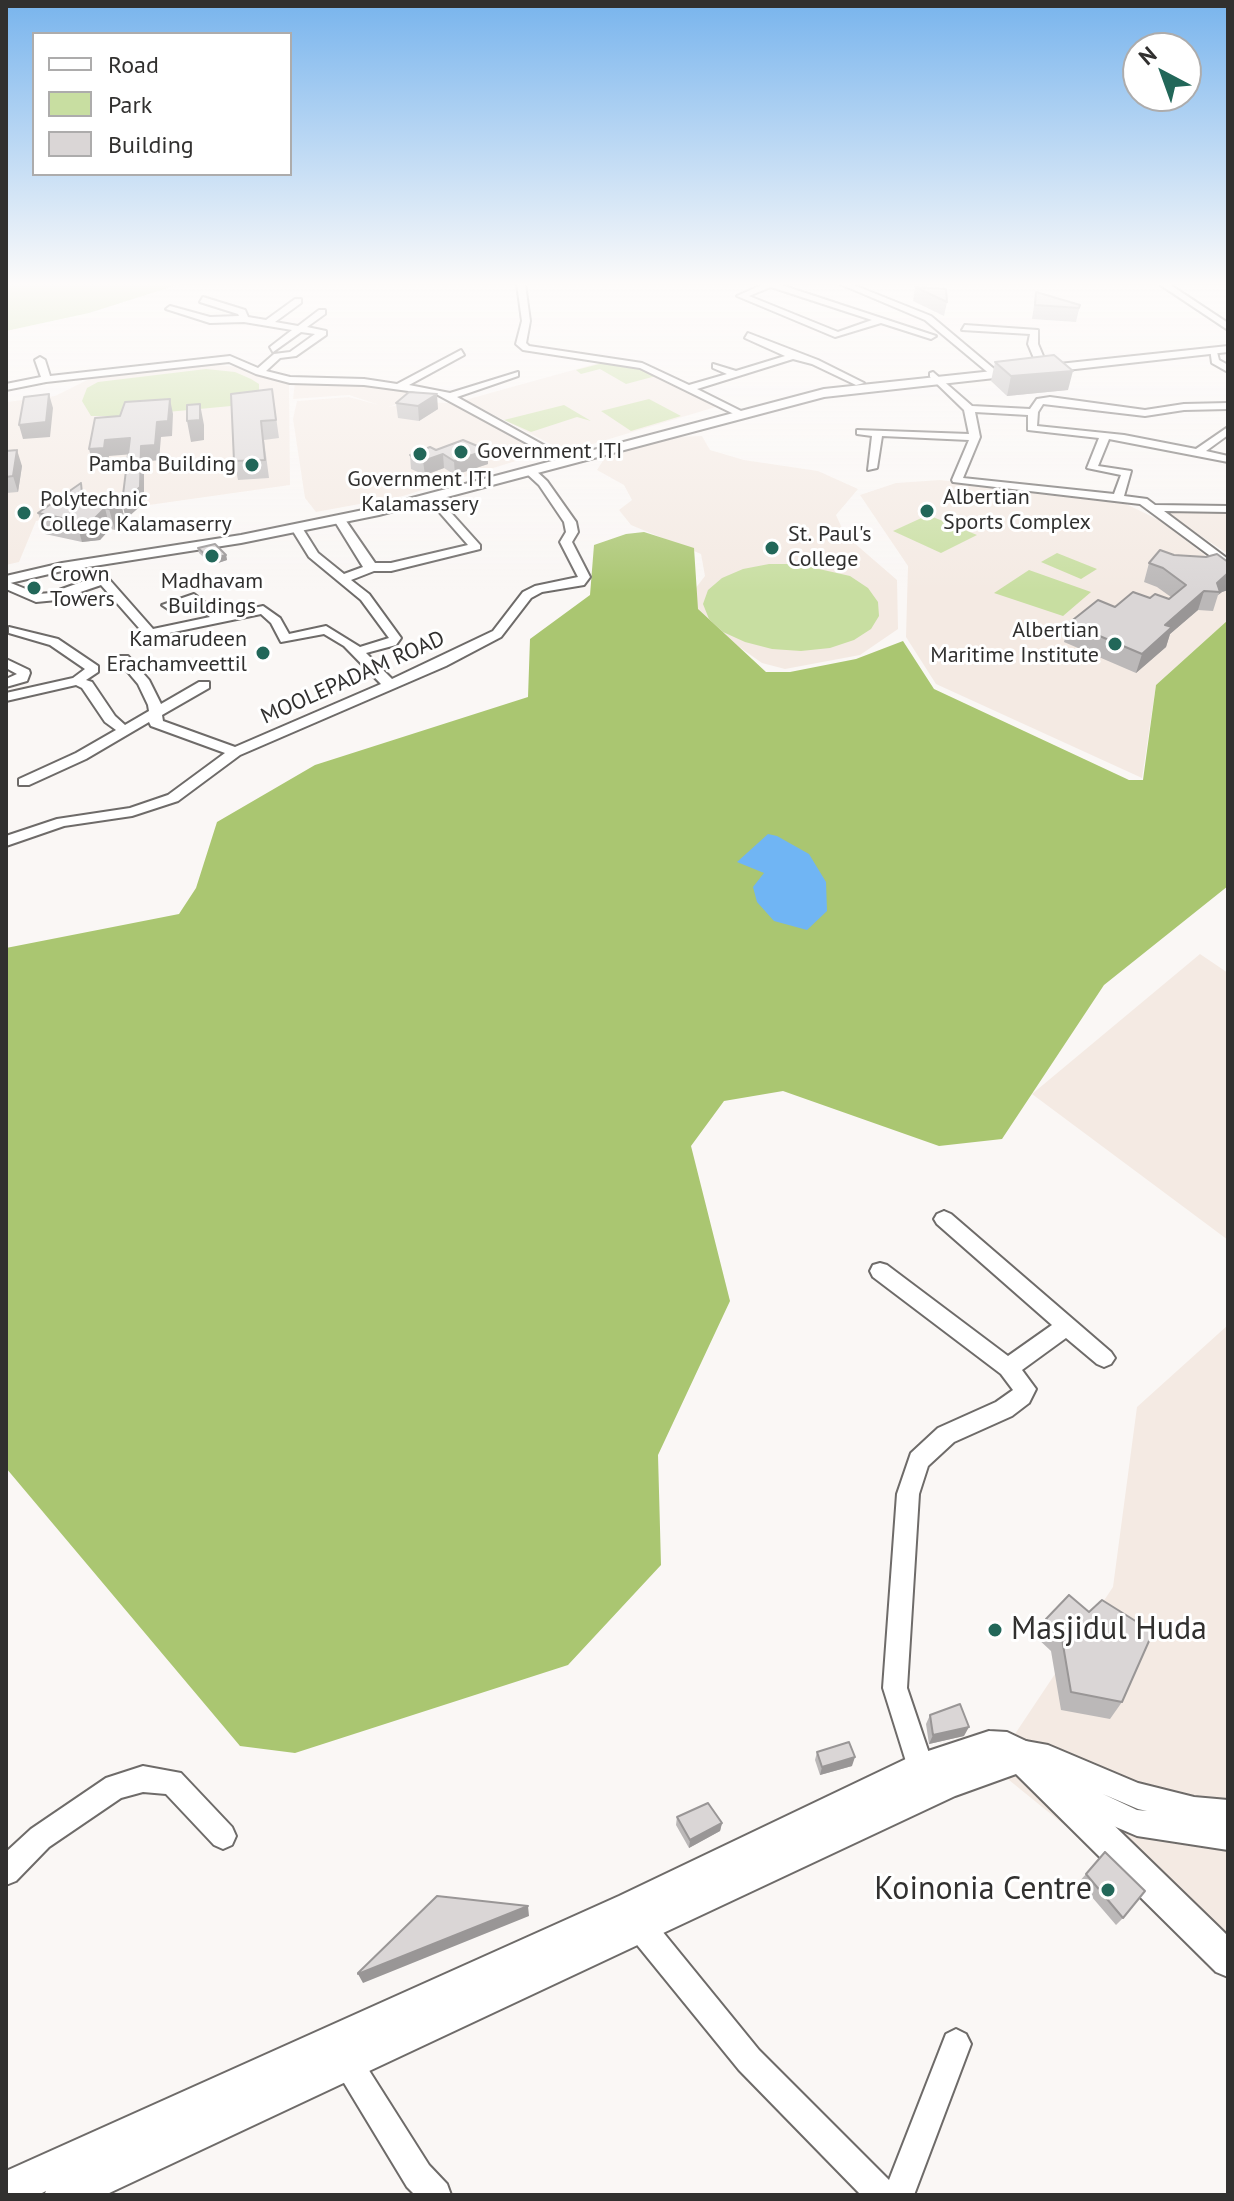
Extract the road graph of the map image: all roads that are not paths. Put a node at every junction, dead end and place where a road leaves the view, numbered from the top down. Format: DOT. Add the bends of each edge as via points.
graph roads {
  1 [pos="405,387"];
  2 [pos="478,387"];
  3 [pos="692,387"];
  4 [pos="836,387"];
  5 [pos="868,387"];
  6 [pos="945,387"];
  7 [pos="688,388"];
  8 [pos="448,397"];
  9 [pos="1228,406"];
  10 [pos="969,409"];
  11 [pos="737,412"];
  12 [pos="1033,412"];
  13 [pos="1228,430"];
  14 [pos="861,432"];
  15 [pos="878,432"];
  16 [pos="1105,436"];
  17 [pos="975,437"];
  18 [pos="588,452"];
  19 [pos="1189,454"];
  20 [pos="560,457"];
  21 [pos="1228,459"];
  22 [pos="872,468"];
  23 [pos="530,471"];
  24 [pos="479,482"];
  25 [pos="1118,497"];
  26 [pos="432,498"];
  27 [pos="1153,508"];
  28 [pos="1228,509"];
  29 [pos="340,520"];
  30 [pos="297,528"];
  31 [pos="1225,561"];
  32 [pos="373,567"];
  33 [pos="344,578"];
  34 [pos="6,580"];
  35 [pos="53,597"];
  36 [pos="168,605"];
  37 [pos="64,607"];
  38 [pos="220,619"];
  39 [pos="8,630"];
  40 [pos="359,651"];
  41 [pos="123,659"];
  42 [pos="6,663"];
  43 [pos="77,681"];
  44 [pos="6,683"];
  45 [pos="204,685"];
  46 [pos="389,686"];
  47 [pos="6,697"];
  48 [pos="154,716"];
  49 [pos="125,731"];
  50 [pos="235,752"];
  51 [pos="24,782"];
  52 [pos="6,841"];
  53 [pos="944,1219"];
  54 [pos="880,1271"];
  55 [pos="1067,1326"];
  56 [pos="1104,1358"];
  57 [pos="1008,1368"];
  58 [pos="1017,1753"];
  59 [pos="972,1761"];
  60 [pos="921,1768"];
  61 [pos="1228,1813"];
  62 [pos="223,1836"];
  63 [pos="1228,1837"];
  64 [pos="6,1871"];
  65 [pos="639,1925"];
  66 [pos="1228,1960"];
  67 [pos="956,2044"];
  68 [pos="348,2063"];
  69 [pos="6,2190"];
  70 [pos="63,2195"];
  71 [pos="436,2195"];
  72 [pos="883,2195"];
  73 [pos="899,2195"];
  1 -- 8 [label="street"];
  2 -- 8 [label="street"];
  3 -- 7 [label="street"];
  4 -- 11 [label="main road"];
  5 -- 11 [label="main road"];
  6 -- 10 [label="street"];
  7 -- 11 [label="street"];
  8 -- 20 [label="street"];
  9 -- 12 [label="street" via="1145,413 1050,400 1040,401"];
  10 -- 12 [label="street"];
  10 -- 17 [label="street"];
  11 -- 18 [label="main road"];
  12 -- 16 [label="street" via="1032,428"];
  13 -- 19 [label="street"];
  14 -- 15 [label="street"];
  15 -- 17 [label="street"];
  15 -- 22 [label="street"];
  16 -- 19 [label="street"];
  16 -- 25 [label="street" via="1092,468 1127,473"];
  17 -- 25 [label="street" via="957,480"];
  18 -- 20 [label="main road"];
  18 -- 23 [label="main road"];
  19 -- 21 [label="street"];
  20 -- 24 [label="main road"];
  23 -- 24 [label="main road"];
  23 -- 46 [label="street, MOOLEPADAM ROAD" via="570,522 566,542 584,577 527,595 497,634"];
  24 -- 26 [label="main road"];
  24 -- 34 [label="main road" via="311,520 70,560"];
  25 -- 27 [label="street"];
  26 -- 29 [label="main road"];
  26 -- 32 [label="street" via="476,547"];
  27 -- 28 [label="street"];
  27 -- 31 [label="street"];
  29 -- 30 [label="main road"];
  29 -- 32 [label="street"];
  30 -- 33 [label="street" via="313,555"];
  30 -- 34 [label="main road"];
  32 -- 33 [label="street"];
  33 -- 40 [label="street" via="395,638"];
  34 -- 35 [label="street" via="36,598"];
  35 -- 37 [label="street"];
  35 -- 38 [label="street" via="104,581 150,633"];
  36 -- 38 [label="street" via="194,598"];
  38 -- 40 [label="street" via="263,610 275,619 285,639 326,630"];
  39 -- 43 [label="street" via="54,642 93,669"];
  40 -- 46 [label="street"];
  41 -- 48 [label="street" via="144,683 155,705"];
  42 -- 44 [label="street" via="24,673"];
  43 -- 47 [label="street"];
  43 -- 49 [label="street" via="87,685"];
  45 -- 48 [label="street"];
  46 -- 50 [label="street, MOOLEPADAM ROAD"];
  48 -- 49 [label="street"];
  48 -- 50 [label="street" via="160,726"];
  49 -- 51 [label="street"];
  50 -- 52 [label="street, MOOLEPADAM ROAD" via="173,798 152,807 62,822"];
  53 -- 55 [label="street"];
  54 -- 57 [label="street"];
  55 -- 56 [label="street"];
  55 -- 57 [label="street"];
  57 -- 60 [label="street" via="1025,1389 1021,1396 946,1435 919,1460 908,1494 895,1688"];
  58 -- 59 [label="main road" via="1002,1765"];
  58 -- 61 [label="street" via="1048,1758 1138,1796"];
  58 -- 63 [label="street" via="1099,1807 1137,1823"];
  58 -- 66 [label="main road"];
  59 -- 60 [label="main road"];
  59 -- 65 [label="main road"];
  60 -- 69 [label="main road" via="631,1908"];
  62 -- 64 [label="street" via="172,1782 143,1779 115,1787 40,1838"];
  65 -- 68 [label="main road"];
  65 -- 72 [label="street" via="749,2060"];
  67 -- 73 [label="street"];
  68 -- 70 [label="main road"];
  68 -- 71 [label="street" via="418,2176"];
}
